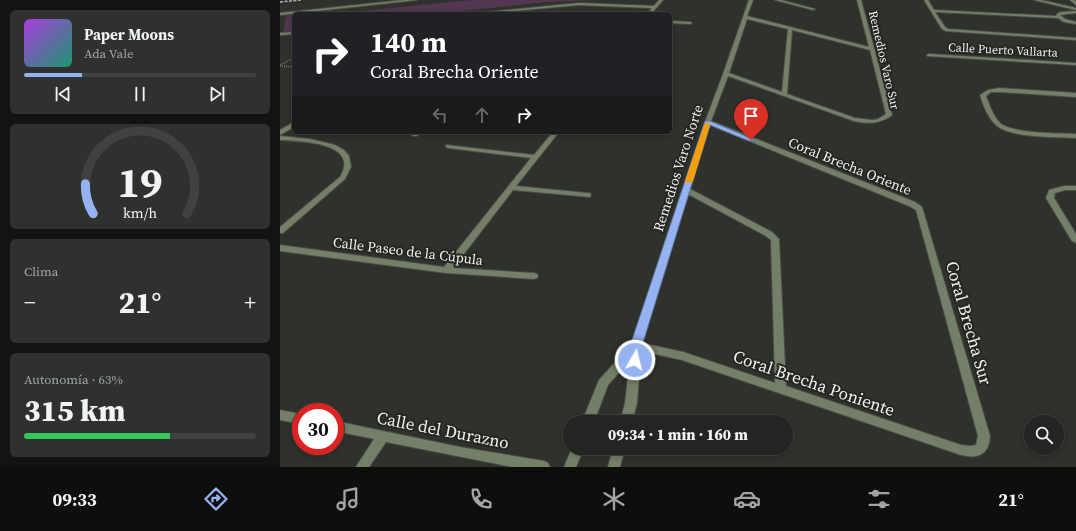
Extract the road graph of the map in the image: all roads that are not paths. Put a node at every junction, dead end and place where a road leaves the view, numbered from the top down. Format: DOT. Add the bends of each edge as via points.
graph roads {
  1 [pos="416,0"];
  2 [pos="661,0"];
  3 [pos="750,0"];
  4 [pos="777,0"];
  5 [pos="859,0"];
  6 [pos="926,0"];
  7 [pos="1036,0"];
  8 [pos="1072,0"];
  9 [pos="790,2"];
  10 [pos="1076,4"];
  11 [pos="549,6"];
  12 [pos="654,8"];
  13 [pos="814,9"];
  14 [pos="555,11"];
  15 [pos="934,11"];
  16 [pos="1076,11"];
  17 [pos="299,12"];
  18 [pos="489,12"];
  19 [pos="651,12"];
  20 [pos="292,13"];
  21 [pos="280,14"];
  22 [pos="745,17"];
  23 [pos="1060,17"];
  24 [pos="672,22"];
  25 [pos="690,23"];
  26 [pos="1076,23"];
  27 [pos="790,28"];
  28 [pos="292,33"];
  29 [pos="280,34"];
  30 [pos="1076,39"];
  31 [pos="872,50"];
  32 [pos="930,55"];
  33 [pos="1076,64"];
  34 [pos="726,74"];
  35 [pos="784,94"];
  36 [pos="1076,95"];
  37 [pos="708,122"];
  38 [pos="292,125"];
  39 [pos="280,133"];
  40 [pos="554,134"];
  41 [pos="1076,136"];
  42 [pos="280,138"];
  43 [pos="448,146"];
  44 [pos="536,157"];
  45 [pos="512,188"];
  46 [pos="1073,188"];
  47 [pos="686,190"];
  48 [pos="587,195"];
  49 [pos="916,206"];
  50 [pos="280,232"];
  51 [pos="1076,241"];
  52 [pos="280,248"];
  53 [pos="446,270"];
  54 [pos="534,276"];
  55 [pos="636,346"];
  56 [pos="781,389"];
  57 [pos="280,415"];
  58 [pos="591,415"];
  59 [pos="628,415"];
  60 [pos="292,418"];
  61 [pos="344,428"];
  62 [pos="383,436"];
  63 [pos="980,450"];
  64 [pos="575,455"];
  65 [pos="617,455"];
  66 [pos="362,467"];
  67 [pos="544,467"];
  68 [pos="570,467"];
  69 [pos="614,467"];
  1 -- 17 [label="street"];
  2 -- 12 [label="street"];
  3 -- 22 [label="street, Remedios Varo Norte"];
  4 -- 9 [label="street"];
  5 -- 31 [label="street, Remedios Varo Sur"];
  6 -- 15 [label="street"];
  7 -- 16 [label="street"];
  8 -- 10 [label="street"];
  9 -- 13 [label="street"];
  11 -- 12 [label="street" via="592,4"];
  11 -- 14 [label="street"];
  11 -- 18 [label="street"];
  12 -- 19 [label="street"];
  15 -- 23 [label="street"];
  15 -- 30 [label="street" via="942,28 961,32"];
  16 -- 23 [label="street" via="1061,13 1058,15"];
  20 -- 21 [label="street"];
  22 -- 27 [label="street"];
  22 -- 34 [label="street, Remedios Varo Norte"];
  23 -- 26 [label="street"];
  24 -- 25 [label="street"];
  27 -- 31 [label="street"];
  27 -- 35 [label="street"];
  28 -- 29 [label="street"];
  31 -- 35 [label="street, Remedios Varo Sur" via="889,115 881,121 866,122 854,119"];
  32 -- 33 [label="street, Calle Puerto Vallarta"];
  34 -- 35 [label="street"];
  34 -- 37 [label="street, Remedios Varo Norte"];
  36 -- 41 [label="street" via="999,90 983,95 998,125 1028,133"];
  37 -- 47 [label="street, Remedios Varo Norte"];
  37 -- 49 [label="street, Coral Brecha Oriente"];
  38 -- 39 [label="street"];
  40 -- 44 [label="street"];
  42 -- 50 [label="street" via="319,142 336,147 345,153 348,160 348,168 343,178"];
  43 -- 44 [label="street"];
  44 -- 45 [label="street"];
  45 -- 48 [label="street"];
  45 -- 53 [label="street"];
  46 -- 51 [label="street" via="1055,190 1050,198"];
  47 -- 55 [label="street, Remedios Varo Norte"];
  47 -- 56 [label="street" via="775,239"];
  49 -- 63 [label="street, Coral Brecha Sur" via="920,211 984,436 984,444"];
  52 -- 53 [label="street, Calle Paseo de la Cúpula"];
  53 -- 54 [label="street, Calle Paseo de la Cúpula"];
  55 -- 56 [label="street, Coral Brecha Poniente" via="683,356"];
  55 -- 58 [label="street, Remedios Varo Norte" via="603,383"];
  55 -- 59 [label="street, Remedios Varo Norte" via="632,403"];
  56 -- 63 [label="street, Coral Brecha Poniente" via="961,450"];
  57 -- 60 [label="street"];
  61 -- 62 [label="street, Calle del Durazno"];
  62 -- 66 [label="street"];
  62 -- 67 [label="street, Calle del Durazno"];
  64 -- 68 [label="street"];
  65 -- 69 [label="street"];
}
